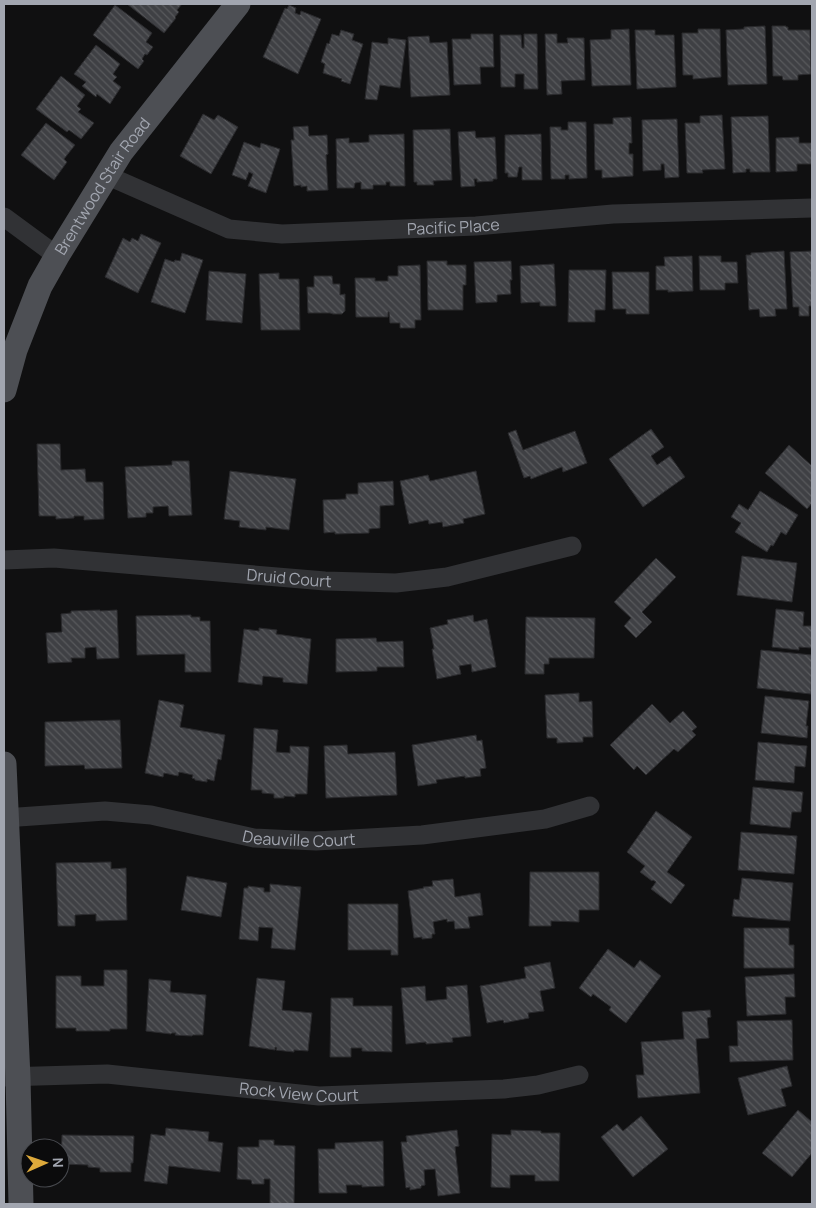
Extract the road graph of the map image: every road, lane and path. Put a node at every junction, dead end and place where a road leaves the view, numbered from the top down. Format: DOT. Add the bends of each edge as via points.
graph roads {
  1 [pos="238,4"];
  2 [pos="106,175"];
  3 [pos="812,208"];
  4 [pos="4,217"];
  5 [pos="57,256"];
  6 [pos="4,390"];
  7 [pos="572,546"];
  8 [pos="4,560"];
  9 [pos="4,764"];
  10 [pos="590,806"];
  11 [pos="5,818"];
  12 [pos="579,1075"];
  13 [pos="11,1077"];
  14 [pos="21,1204"];
  1 -- 2 [label="main road, Brentwood Stair Road"];
  2 -- 3 [label="street, Pacific Place" via="229,229 282,234 476,226 613,214"];
  2 -- 5 [label="main road, Brentwood Stair Road"];
  4 -- 5 [label="street"];
  5 -- 6 [label="main road, Brentwood Stair Road" via="40,286"];
  7 -- 8 [label="street, Druid Court" via="447,577 396,583 325,581 54,558"];
  9 -- 11 [label="main road"];
  10 -- 11 [label="street, Deauville Court" via="545,819 431,834 316,841 254,838 150,815 105,811"];
  11 -- 13 [label="main road"];
  12 -- 13 [label="street, Rock View Court" via="504,1089 319,1096 107,1074"];
  13 -- 14 [label="main road"];
}
